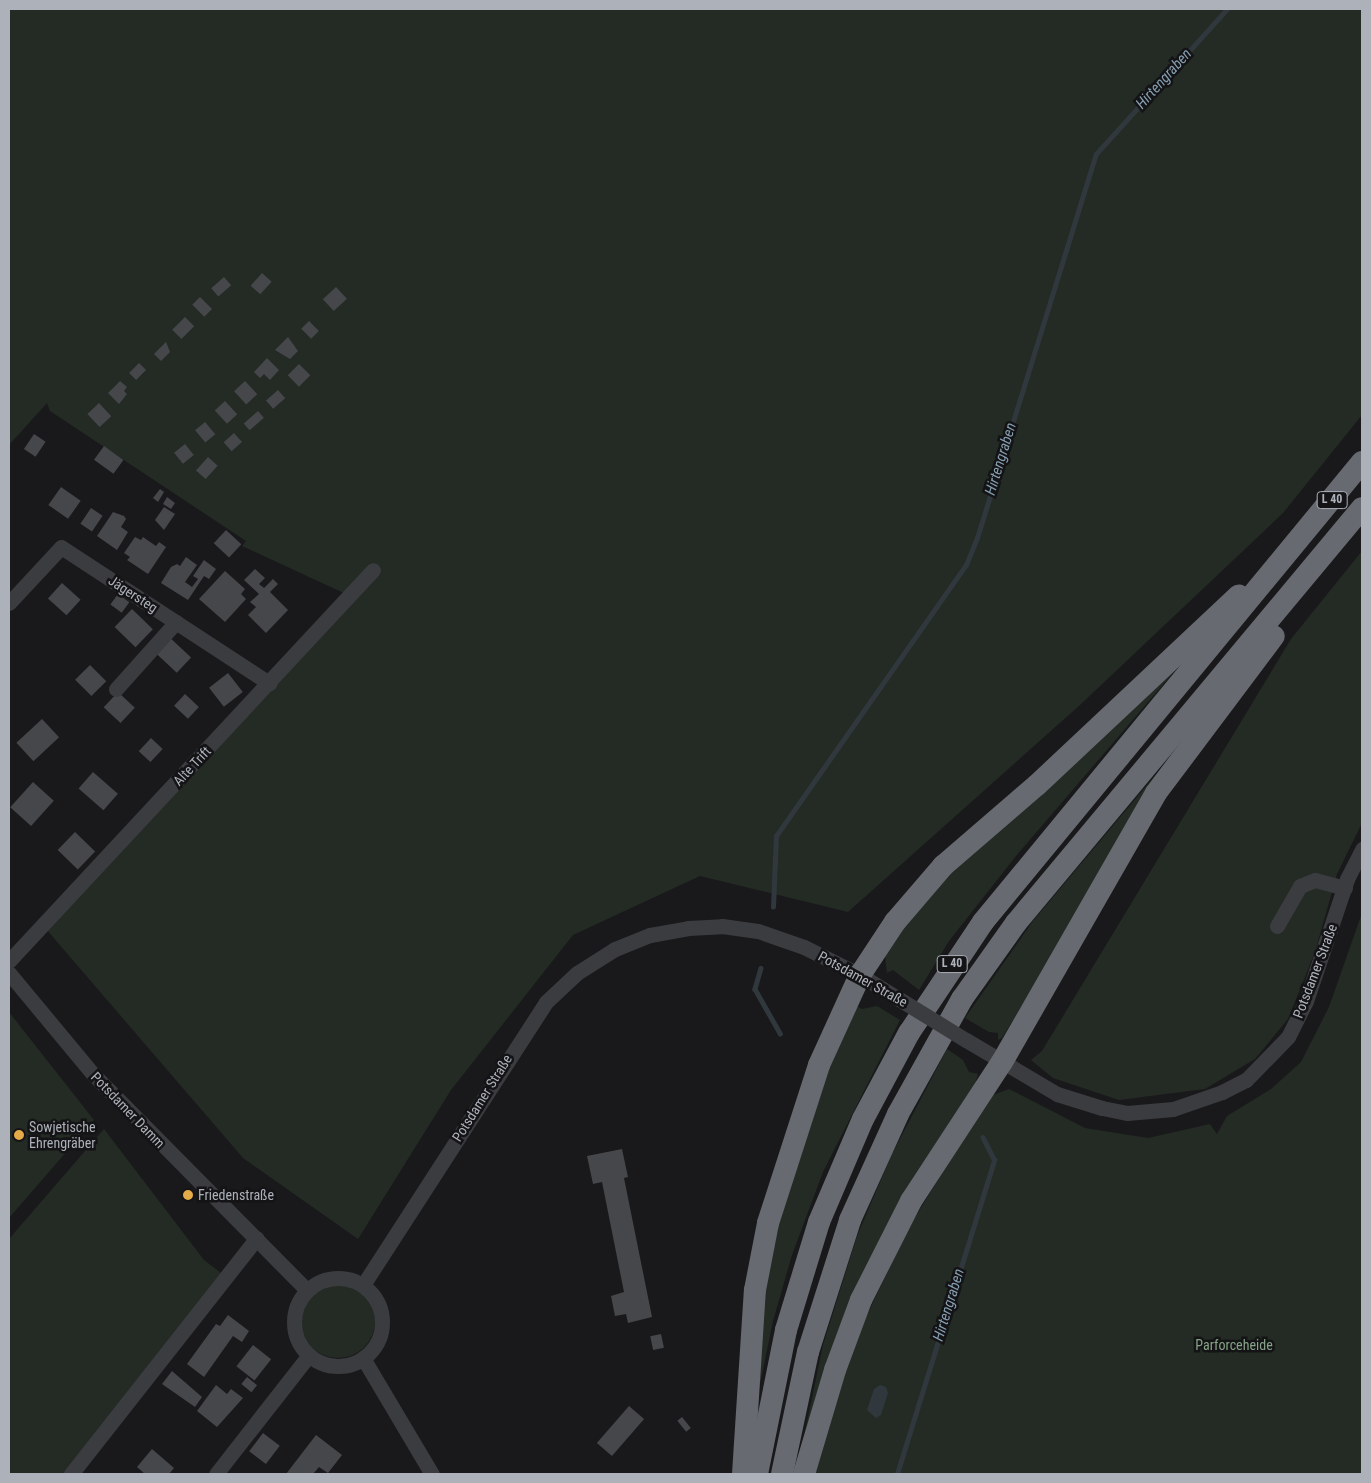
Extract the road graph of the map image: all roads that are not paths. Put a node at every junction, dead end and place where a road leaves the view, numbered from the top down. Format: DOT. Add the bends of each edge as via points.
graph roads {
  1 [pos="1362,462"];
  2 [pos="1362,508"];
  3 [pos="1302,539"];
  4 [pos="1323,558"];
  5 [pos="373,570"];
  6 [pos="9,603"];
  7 [pos="176,622"];
  8 [pos="269,683"];
  9 [pos="116,689"];
  10 [pos="1362,849"];
  11 [pos="1345,888"];
  12 [pos="1277,926"];
  13 [pos="9,961"];
  14 [pos="9,973"];
  15 [pos="860,975"];
  16 [pos="1002,1062"];
  17 [pos="257,1238"];
  18 [pos="363,1285"];
  19 [pos="307,1290"];
  20 [pos="309,1355"];
  21 [pos="363,1358"];
  22 [pos="71,1474"];
  23 [pos="216,1474"];
  24 [pos="432,1474"];
  25 [pos="743,1474"];
  26 [pos="757,1474"];
  27 [pos="782,1474"];
  28 [pos="804,1474"];
  1 -- 3 [label="highway, L 40"];
  2 -- 4 [label="highway, L 40"];
  3 -- 15 [label="highway" via="1257,577 1038,785 943,866 896,922"];
  3 -- 26 [label="highway, L 40" via="982,922 909,1033 863,1119 819,1222 786,1330"];
  4 -- 16 [label="highway" via="1305,595 1156,793"];
  4 -- 27 [label="highway, L 40" via="1164,742 1016,924 962,999 898,1114 850,1220 808,1352"];
  5 -- 8 [label="street, Alte Trift"];
  6 -- 7 [label="street, Jägersteg" via="61,547"];
  7 -- 8 [label="street, Jägersteg"];
  7 -- 9 [label="street"];
  8 -- 13 [label="street, Alte Trift"];
  10 -- 11 [label="street, Potsdamer Straße"];
  11 -- 12 [label="street" via="1315,880 1300,886"];
  11 -- 16 [label="street, Potsdamer Straße" via="1306,1001 1292,1030 1268,1060 1246,1080 1196,1104 1127,1113 1057,1094"];
  14 -- 17 [label="street, Potsdamer Damm" via="92,1073"];
  15 -- 16 [label="street, Potsdamer Straße, bridge"];
  15 -- 18 [label="street, Potsdamer Straße" via="795,944 758,931 722,926 650,934 598,958 546,1002 525,1031"];
  15 -- 25 [label="highway" via="820,1065 768,1223 755,1290"];
  16 -- 28 [label="highway" via="911,1201 861,1300 835,1370"];
  17 -- 19 [label="street, Potsdamer Damm"];
  17 -- 22 [label="street"];
  18 -- 19 [label="street" via="334,1278 316,1283"];
  18 -- 21 [label="street" via="380,1307 382,1321 374,1348"];
  19 -- 20 [label="street" via="298,1302 295,1331"];
  20 -- 21 [label="street" via="336,1366"];
  20 -- 23 [label="street"];
  21 -- 24 [label="street"];
}
